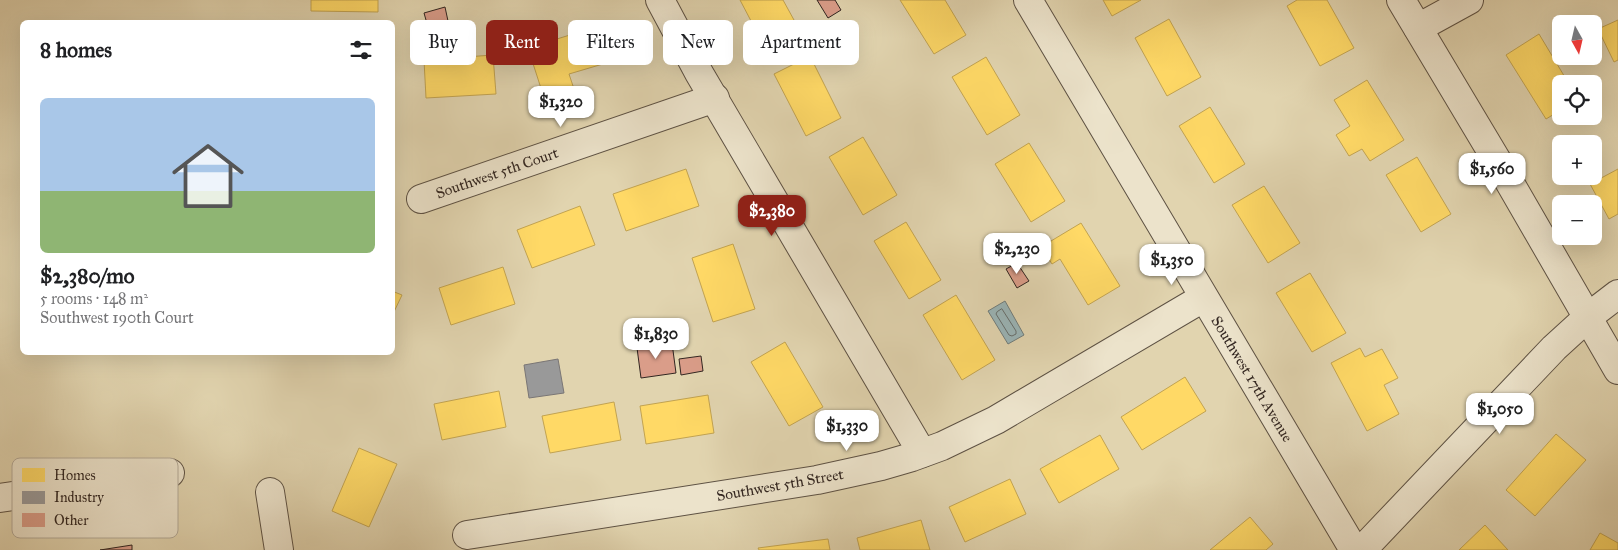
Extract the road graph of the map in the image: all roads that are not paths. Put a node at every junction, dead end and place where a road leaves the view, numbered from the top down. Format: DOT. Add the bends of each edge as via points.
graph roads {
  1 [pos="660,0"];
  2 [pos="1028,0"];
  3 [pos="1401,0"];
  4 [pos="1469,0"];
  5 [pos="1418,28"];
  6 [pos="715,98"];
  7 [pos="421,199"];
  8 [pos="1618,294"];
  9 [pos="1204,298"];
  10 [pos="1588,318"];
  11 [pos="1618,370"];
  12 [pos="922,453"];
  13 [pos="270,492"];
  14 [pos="467,535"];
  15 [pos="279,550"];
  16 [pos="1354,550"];
  17 [pos="1362,550"];
  1 -- 6 [label="street"];
  2 -- 9 [label="street, Southwest 17th Avenue"];
  3 -- 5 [label="street"];
  4 -- 5 [label="street"];
  5 -- 10 [label="street"];
  6 -- 7 [label="street, Southwest 5th Court"];
  6 -- 12 [label="street"];
  8 -- 10 [label="street"];
  9 -- 12 [label="street, Southwest 5th Street" via="996,420"];
  9 -- 16 [label="street, Southwest 17th Avenue"];
  10 -- 11 [label="street"];
  10 -- 17 [label="street" via="1554,348"];
  12 -- 14 [label="street, Southwest 5th Street" via="817,480"];
  13 -- 15 [label="street"];
}
